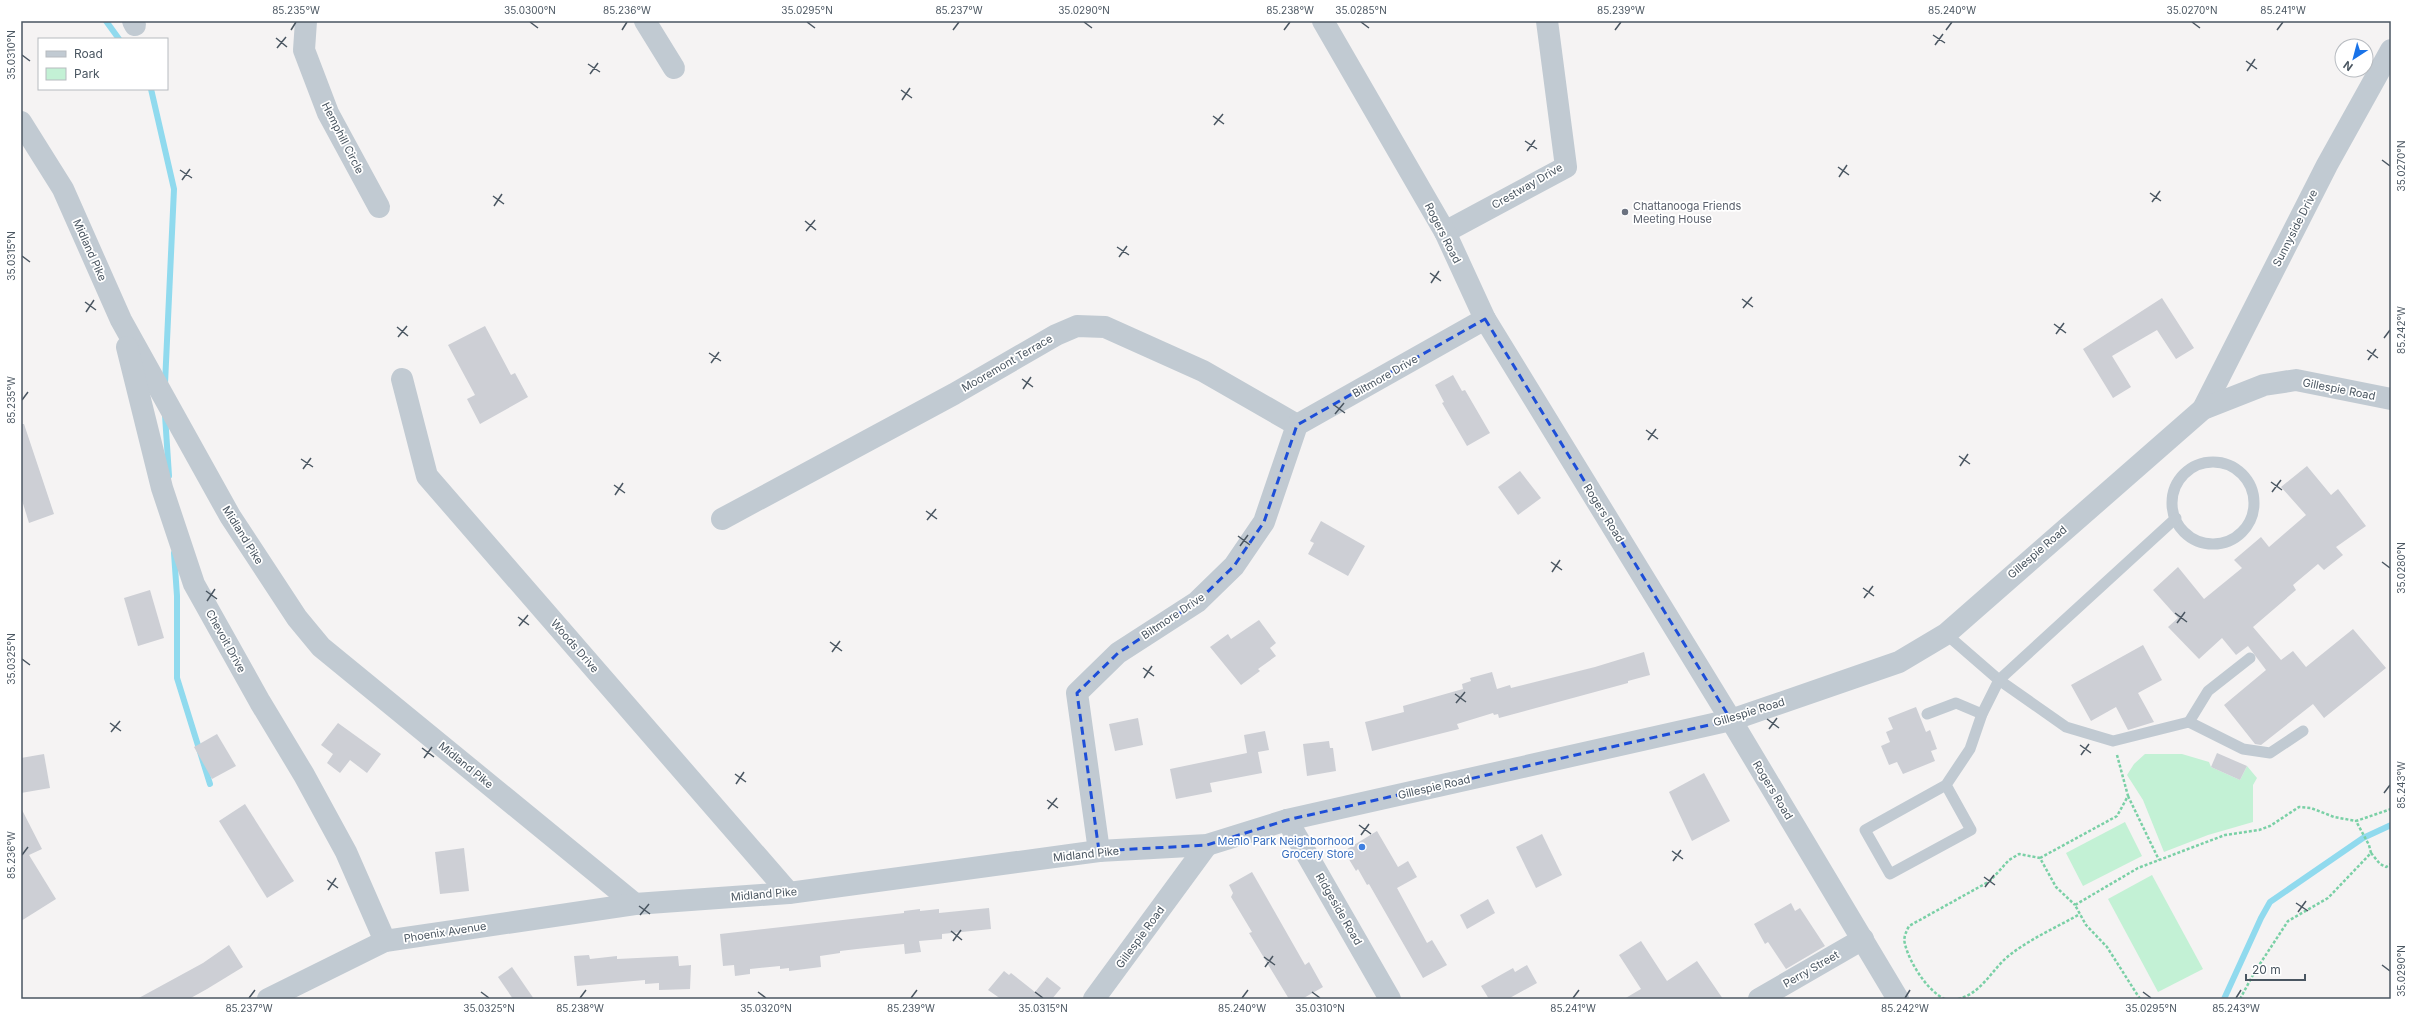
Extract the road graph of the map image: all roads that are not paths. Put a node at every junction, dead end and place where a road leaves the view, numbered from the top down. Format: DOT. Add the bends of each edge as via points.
graph roads {
  1 [pos="306,21"];
  2 [pos="645,21"];
  3 [pos="1323,21"];
  4 [pos="1547,21"];
  5 [pos="2391,50"];
  6 [pos="674,68"];
  7 [pos="21,122"];
  8 [pos="379,207"];
  9 [pos="1445,232"];
  10 [pos="1485,319"];
  11 [pos="121,320"];
  12 [pos="402,379"];
  13 [pos="2391,399"];
  14 [pos="2202,409"];
  15 [pos="1297,425"];
  16 [pos="2176,518"];
  17 [pos="722,519"];
  18 [pos="1946,634"];
  19 [pos="2250,658"];
  20 [pos="1999,680"];
  21 [pos="1928,714"];
  22 [pos="1982,714"];
  23 [pos="1731,720"];
  24 [pos="2189,722"];
  25 [pos="2303,731"];
  26 [pos="1946,785"];
  27 [pos="1287,820"];
  28 [pos="1207,845"];
  29 [pos="1100,851"];
  30 [pos="789,892"];
  31 [pos="635,904"];
  32 [pos="1863,939"];
  33 [pos="385,941"];
  34 [pos="281,996"];
  35 [pos="1094,999"];
  36 [pos="1390,999"];
  37 [pos="1759,999"];
  38 [pos="1898,999"];
  1 -- 8 [label="street, Hemphill Circle" via="304,50 328,113"];
  2 -- 6 [label="street"];
  3 -- 9 [label="street, Rogers Road"];
  4 -- 9 [label="street, Crestway Drive" via="1566,167"];
  5 -- 14 [label="street, Sunnyside Drive" via="2327,165"];
  7 -- 11 [label="street, Midland Pike" via="63,189"];
  9 -- 10 [label="street, Rogers Road"];
  10 -- 15 [label="street, Biltmore Drive"];
  10 -- 23 [label="street, Rogers Road"];
  11 -- 31 [label="street, Midland Pike" via="230,516 297,618 321,647"];
  11 -- 33 [label="street, Chevoit Drive" via="162,488 194,584 346,852"];
  12 -- 30 [label="street, Woods Drive" via="427,476"];
  13 -- 14 [label="street, Gillespie Road" via="2296,380 2264,385"];
  14 -- 18 [label="street, Gillespie Road"];
  15 -- 17 [label="street, Mooremont Terrace" via="1204,371 1106,327 1078,326 1056,335 954,394"];
  15 -- 29 [label="street, Biltmore Drive" via="1264,522 1234,566 1198,602 1118,653 1077,693"];
  16 -- 16 [label="lane" via="2186,534 2198,541 2210,544 2223,543 2235,538 2248,524 2255,506 2253,493 2248,481 2239,471 2226,464 2212,462 2198,465 2186,472 2177,484 2173,497"];
  16 -- 20 [label="lane"];
  18 -- 20 [label="lane"];
  18 -- 23 [label="street, Gillespie Road" via="1899,662"];
  19 -- 24 [label="lane" via="2208,691"];
  20 -- 22 [label="lane"];
  20 -- 24 [label="lane" via="2066,727 2113,741"];
  21 -- 22 [label="lane" via="1956,703"];
  22 -- 26 [label="lane" via="1970,749"];
  23 -- 27 [label="street, Gillespie Road"];
  23 -- 32 [label="street, Rogers Road"];
  24 -- 25 [label="lane" via="2243,749 2270,753"];
  26 -- 26 [label="lane" via="1865,830 1890,874 1971,830"];
  27 -- 28 [label="street, Gillespie Road"];
  27 -- 36 [label="street, Ridgeside Road"];
  28 -- 29 [label="street, Midland Pike"];
  28 -- 35 [label="street, Gillespie Road"];
  29 -- 30 [label="street, Midland Pike"];
  30 -- 31 [label="street, Midland Pike"];
  31 -- 33 [label="street, Phoenix Avenue"];
  32 -- 37 [label="street, Perry Street"];
  32 -- 38 [label="street, Rogers Road"];
  33 -- 34 [label="street, Phoenix Avenue"];
}
